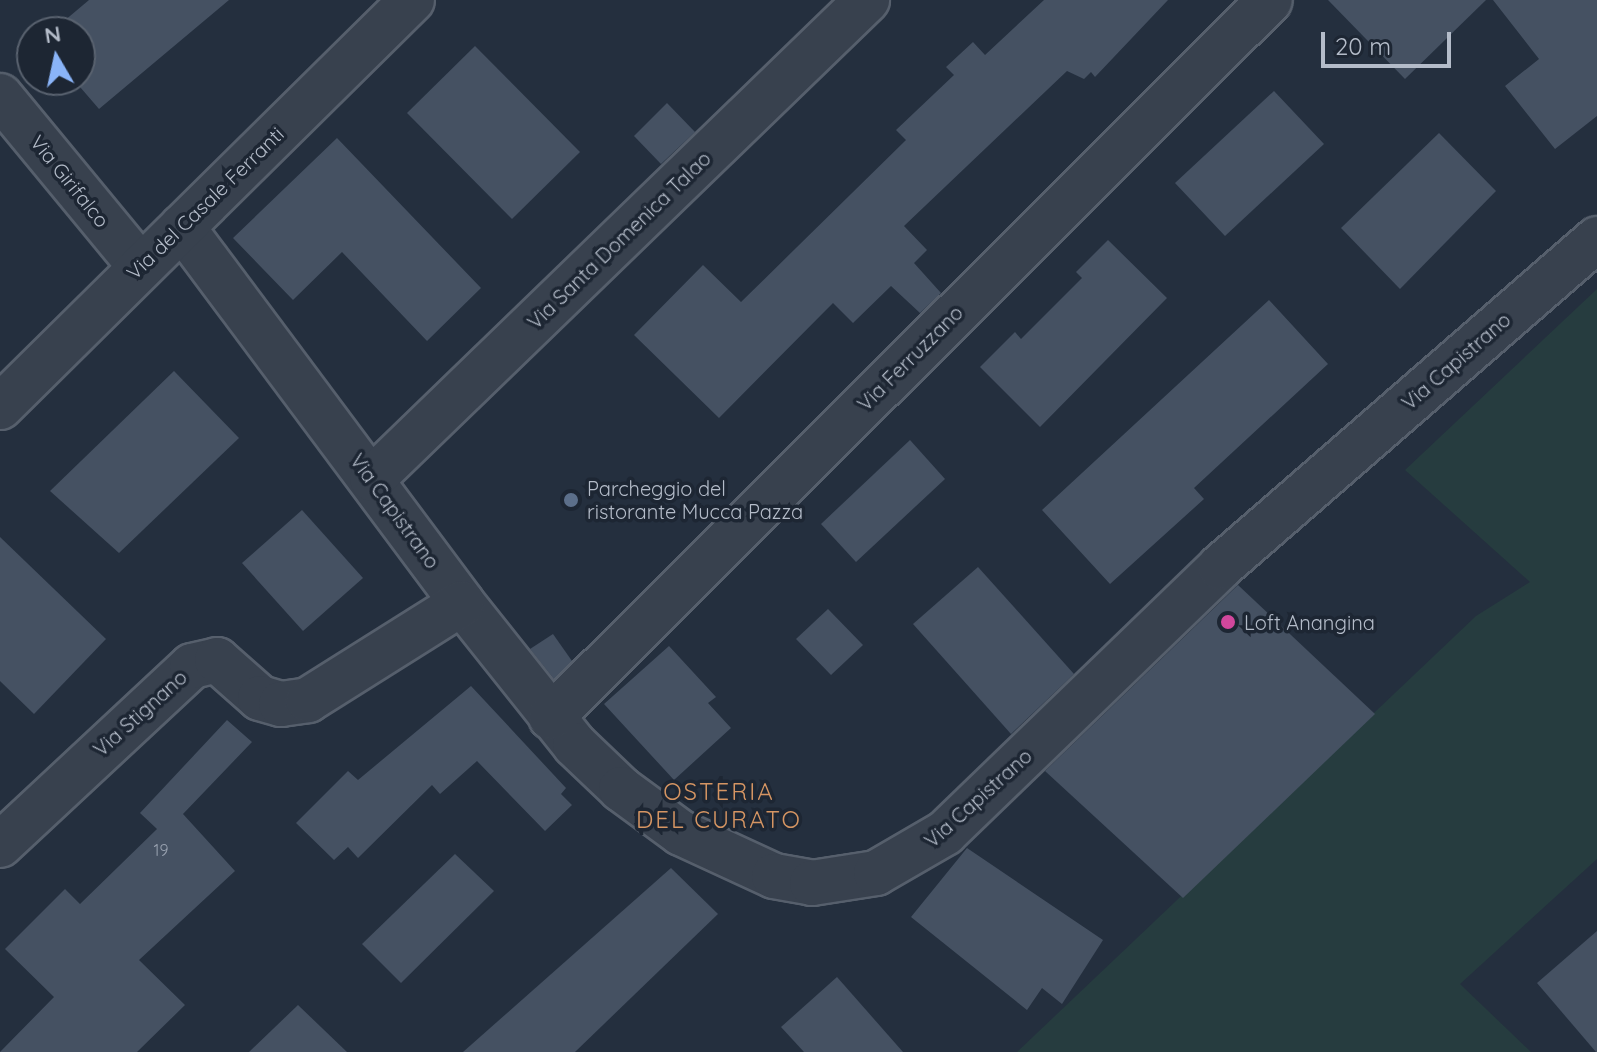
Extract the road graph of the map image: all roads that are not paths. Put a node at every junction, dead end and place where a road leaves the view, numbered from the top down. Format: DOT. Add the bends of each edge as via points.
graph roads {
  1 [pos="412,0"];
  2 [pos="867,0"];
  3 [pos="1270,0"];
  4 [pos="0,96"];
  5 [pos="182,227"];
  6 [pos="1597,239"];
  7 [pos="140,266"];
  8 [pos="8,383"];
  9 [pos="372,479"];
  10 [pos="462,603"];
  11 [pos="551,717"];
  12 [pos="0,845"];
  1 -- 5 [label="street, Via del Casale Ferranti"];
  2 -- 9 [label="street, Via Santa Domenica Talao"];
  3 -- 11 [label="street, Via Ferruzzano"];
  4 -- 7 [label="street, Via Girifalco"];
  5 -- 7 [label="street, Via del Casale Ferranti"];
  5 -- 9 [label="street, Via Capistrano"];
  6 -- 11 [label="street, Via Capistrano" via="1220,567 958,822 887,868 843,881 812,883 736,861 642,806"];
  7 -- 8 [label="street, Via del Casale Ferranti"];
  9 -- 10 [label="street, Via Capistrano"];
  10 -- 11 [label="street, Via Capistrano"];
  10 -- 12 [label="street, Via Stignano" via="308,700 281,704 260,698 217,660 192,666"];
}
